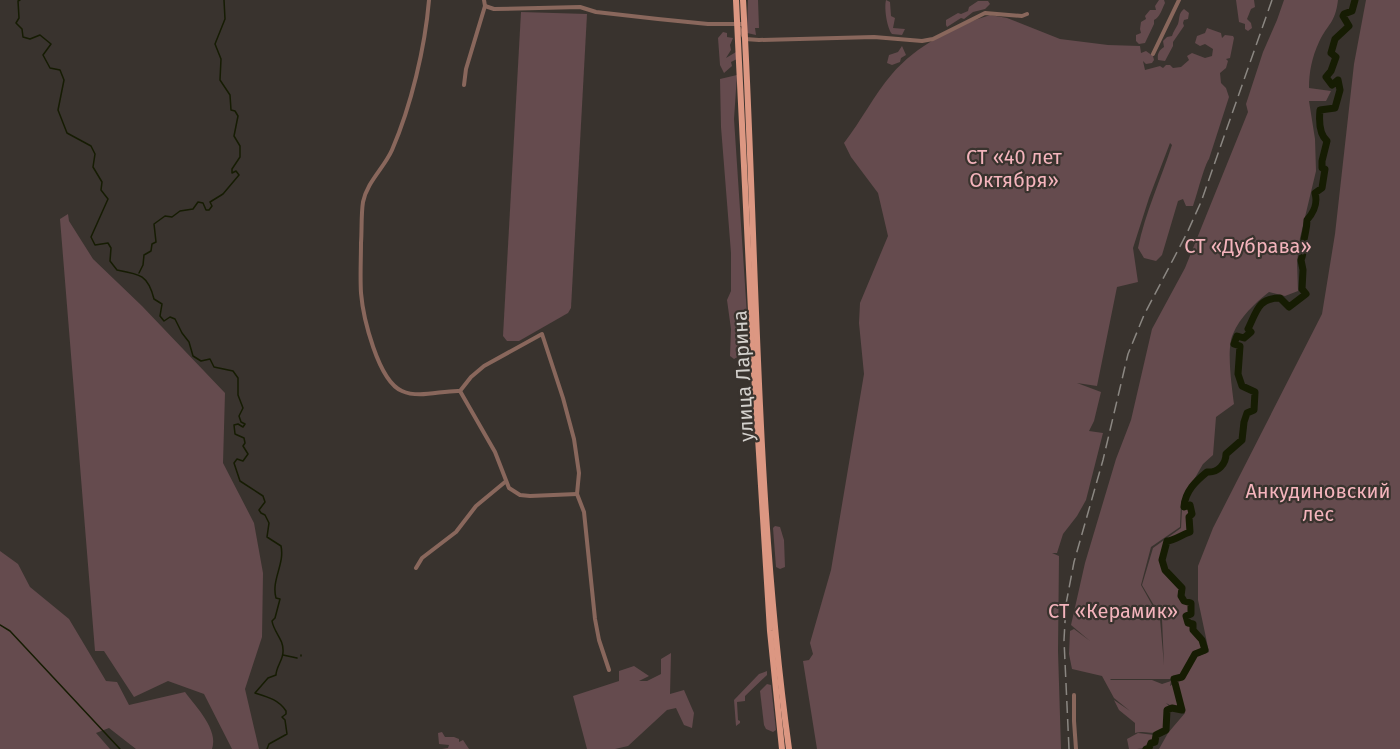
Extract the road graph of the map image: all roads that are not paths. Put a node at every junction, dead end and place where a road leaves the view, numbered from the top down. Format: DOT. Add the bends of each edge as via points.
graph roads {
  1 [pos="429,0"];
  2 [pos="484,0"];
  3 [pos="736,0"];
  4 [pos="743,0"];
  5 [pos="1179,0"];
  6 [pos="485,6"];
  7 [pos="1027,14"];
  8 [pos="741,24"];
  9 [pos="745,39"];
  10 [pos="1153,54"];
  11 [pos="464,85"];
  12 [pos="460,391"];
  13 [pos="505,482"];
  14 [pos="578,494"];
  15 [pos="416,568"];
  16 [pos="769,583"];
  17 [pos="773,631"];
  18 [pos="609,670"];
  19 [pos="1074,695"];
  20 [pos="782,749"];
  21 [pos="789,749"];
  22 [pos="1076,749"];
  1 -- 12 [label="street" via="416,77 397,139 366,192 362,210 361,293 373,345 385,374 396,388 413,394"];
  2 -- 6 [label="street"];
  3 -- 8 [label="main road, улица Ларина"];
  4 -- 8 [label="main road, улица Ларина"];
  5 -- 10 [label="street"];
  6 -- 8 [label="street" via="580,7 636,17"];
  6 -- 11 [label="street"];
  7 -- 9 [label="street" via="985,13 933,39 911,42 886,37"];
  8 -- 9 [label="main road, улица Ларина"];
  8 -- 16 [label="main road, улица Ларина" via="753,358"];
  9 -- 16 [label="main road, улица Ларина"];
  12 -- 13 [label="street" via="495,452"];
  12 -- 14 [label="street" via="484,366 542,334 574,439"];
  13 -- 14 [label="street" via="520,495"];
  13 -- 15 [label="street" via="477,506 456,532 422,558"];
  14 -- 18 [label="street" via="584,512 595,619"];
  16 -- 17 [label="main road, улица Ларина"];
  17 -- 20 [label="main road"];
  17 -- 21 [label="main road, улица Ларина"];
  19 -- 22 [label="street"];
}
